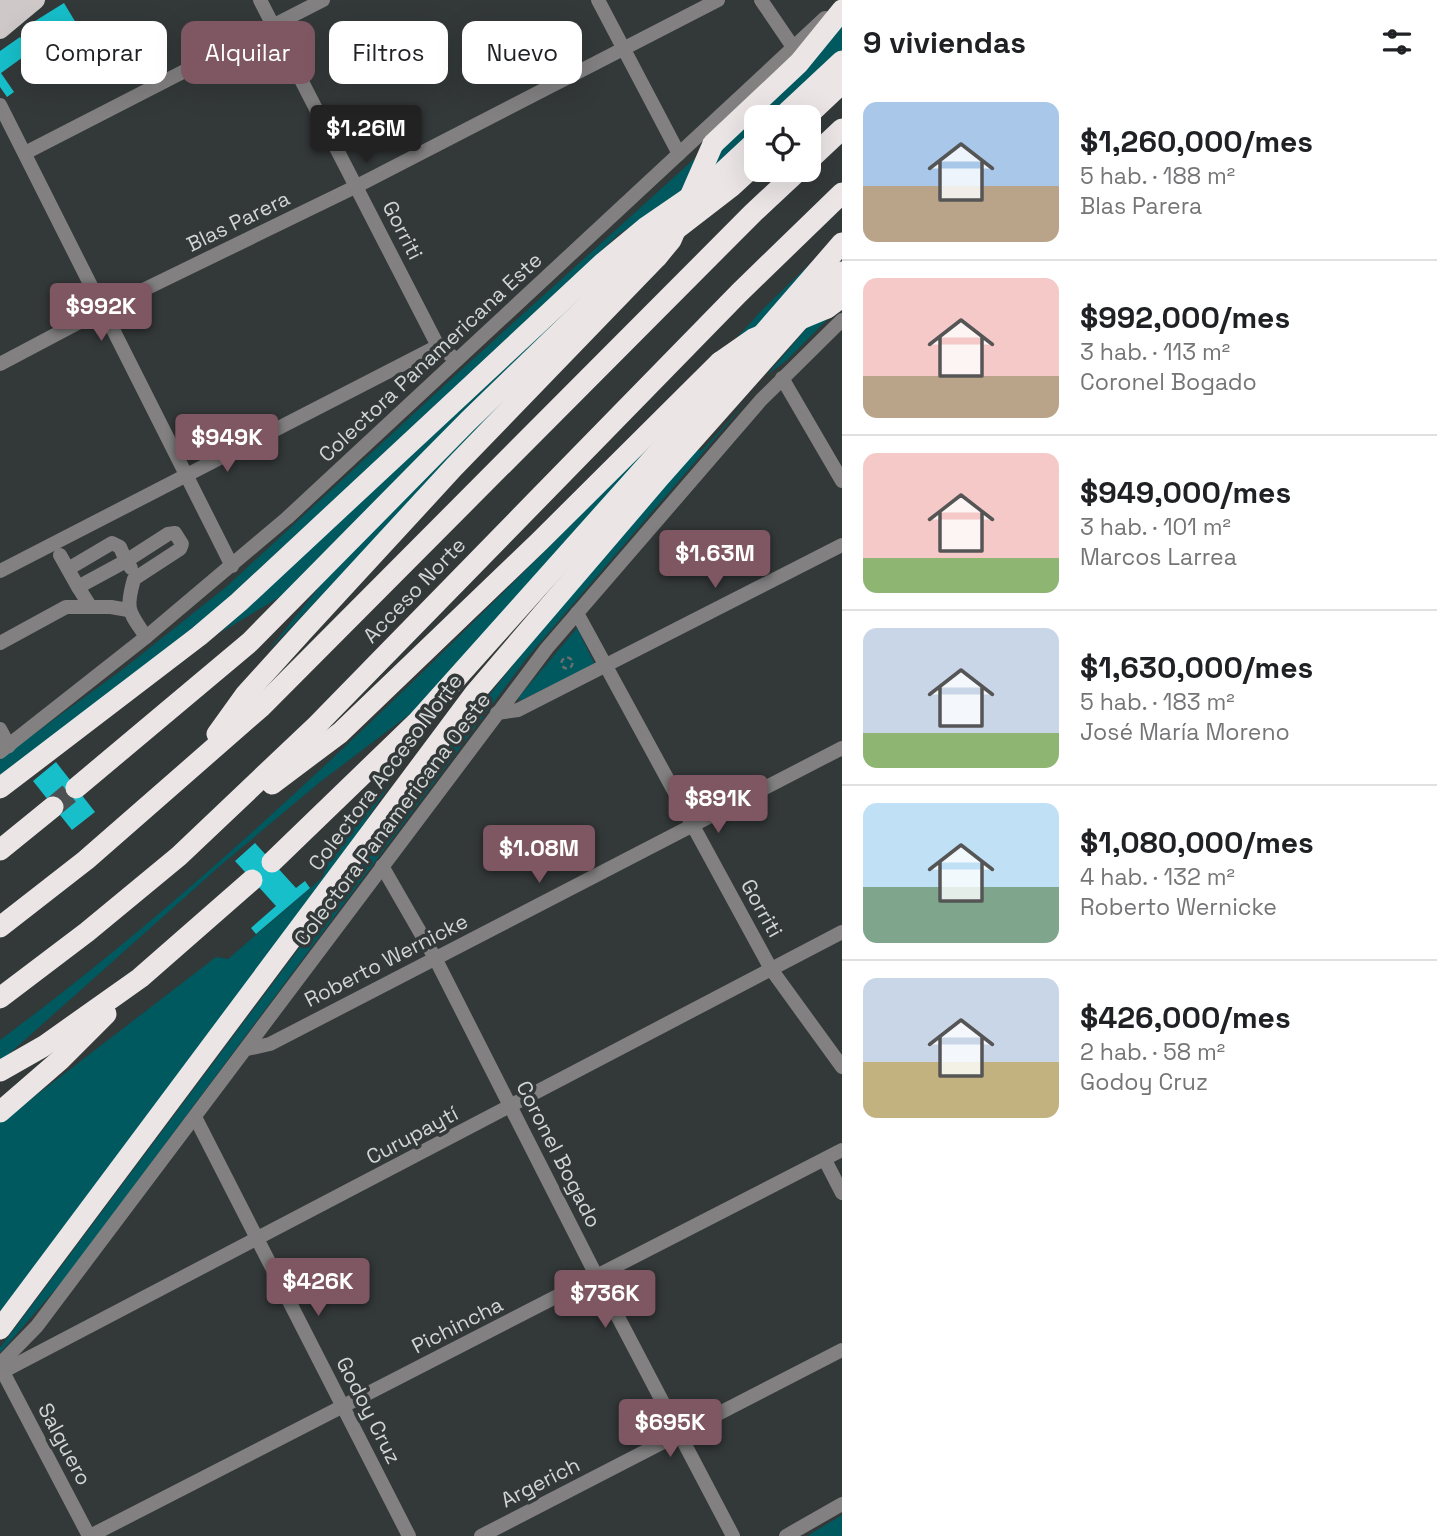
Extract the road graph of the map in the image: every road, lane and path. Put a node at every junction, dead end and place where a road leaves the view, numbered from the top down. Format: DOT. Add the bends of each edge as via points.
graph roads {
  1 [pos="14,0"];
  2 [pos="36,0"];
  3 [pos="260,0"];
  4 [pos="323,0"];
  5 [pos="598,0"];
  6 [pos="718,0"];
  7 [pos="761,0"];
  8 [pos="842,4"];
  9 [pos="842,10"];
  10 [pos="0,11"];
  11 [pos="270,21"];
  12 [pos="283,21"];
  13 [pos="0,30"];
  14 [pos="793,47"];
  15 [pos="623,48"];
  16 [pos="842,61"];
  17 [pos="181,73"];
  18 [pos="842,83"];
  19 [pos="303,84"];
  20 [pos="0,105"];
  21 [pos="795,105"];
  22 [pos="819,105"];
  23 [pos="842,130"];
  24 [pos="821,149"];
  25 [pos="744,152"];
  26 [pos="25,153"];
  27 [pos="679,154"];
  28 [pos="744,175"];
  29 [pos="786,182"];
  30 [pos="357,186"];
  31 [pos="842,192"];
  32 [pos="842,243"];
  33 [pos="842,272"];
  34 [pos="837,308"];
  35 [pos="104,309"];
  36 [pos="438,346"];
  37 [pos="457,360"];
  38 [pos="0,364"];
  39 [pos="782,378"];
  40 [pos="186,476"];
  41 [pos="842,481"];
  42 [pos="842,545"];
  43 [pos="60,555"];
  44 [pos="126,561"];
  45 [pos="232,566"];
  46 [pos="68,569"];
  47 [pos="0,571"];
  48 [pos="134,579"];
  49 [pos="78,587"];
  50 [pos="90,606"];
  51 [pos="128,610"];
  52 [pos="577,613"];
  53 [pos="146,637"];
  54 [pos="0,643"];
  55 [pos="604,666"];
  56 [pos="497,712"];
  57 [pos="0,729"];
  58 [pos="842,748"];
  59 [pos="5,749"];
  60 [pos="195,764"];
  61 [pos="0,788"];
  62 [pos="76,788"];
  63 [pos="53,807"];
  64 [pos="693,826"];
  65 [pos="21,833"];
  66 [pos="0,850"];
  67 [pos="179,856"];
  68 [pos="0,859"];
  69 [pos="272,862"];
  70 [pos="382,866"];
  71 [pos="252,880"];
  72 [pos="0,927"];
  73 [pos="842,932"];
  74 [pos="435,958"];
  75 [pos="771,969"];
  76 [pos="140,978"];
  77 [pos="0,998"];
  78 [pos="247,1049"];
  79 [pos="842,1067"];
  80 [pos="0,1071"];
  81 [pos="512,1106"];
  82 [pos="0,1112"];
  83 [pos="195,1117"];
  84 [pos="842,1150"];
  85 [pos="825,1160"];
  86 [pos="842,1193"];
  87 [pos="258,1239"];
  88 [pos="597,1277"];
  89 [pos="0,1329"];
  90 [pos="842,1350"];
  91 [pos="1,1370"];
  92 [pos="344,1406"];
  93 [pos="679,1434"];
  94 [pos="842,1504"];
  95 [pos="90,1536"];
  96 [pos="409,1536"];
  97 [pos="481,1536"];
  98 [pos="733,1536"];
  99 [pos="786,1536"];
  1 -- 10 [label="main road"];
  2 -- 13 [label="main road"];
  3 -- 11 [label="street, Gorriti"];
  4 -- 12 [label="street"];
  5 -- 15 [label="street"];
  6 -- 15 [label="street, Blas Parera"];
  7 -- 14 [label="street"];
  8 -- 14 [label="street, Colectora Panamericana Este"];
  9 -- 60 [label="highway, bridge" via="799,63 713,144 671,240 657,257 303,631 245,695"];
  14 -- 27 [label="street, Colectora Panamericana Este"];
  15 -- 27 [label="street"];
  15 -- 30 [label="street, Blas Parera"];
  16 -- 21 [label="highway"];
  17 -- 26 [label="street"];
  18 -- 22 [label="highway"];
  19 -- 30 [label="street, Gorriti"];
  20 -- 26 [label="street"];
  23 -- 24 [label="highway"];
  25 -- 61 [label="highway" via="712,182 604,262 239,602"];
  26 -- 35 [label="street"];
  27 -- 37 [label="street, Colectora Panamericana Este"];
  28 -- 62 [label="highway" via="626,268 250,642"];
  29 -- 60 [label="highway, Acceso Norte" via="261,708"];
  30 -- 35 [label="street, Blas Parera"];
  30 -- 36 [label="street, Gorriti"];
  31 -- 67 [label="highway, Acceso Norte" via="317,725"];
  32 -- 69 [label="highway" via="418,721"];
  33 -- 89 [label="highway, Colectora Acceso Norte" via="475,693"];
  34 -- 39 [label="street, Colectora Panamericana Oeste"];
  34 -- 67 [label="highway, bridge" via="753,339 720,362 340,733"];
  35 -- 38 [label="street, Blas Parera"];
  35 -- 40 [label="street"];
  36 -- 37 [label="street, Gorriti"];
  36 -- 40 [label="street"];
  37 -- 45 [label="street, Colectora Panamericana Este"];
  39 -- 41 [label="street"];
  39 -- 52 [label="street, Colectora Panamericana Oeste"];
  40 -- 45 [label="street"];
  40 -- 47 [label="street"];
  42 -- 55 [label="street"];
  43 -- 46 [label="street"];
  44 -- 46 [label="street" via="120,547 112,543"];
  44 -- 48 [label="street"];
  44 -- 48 [label="street" via="171,533 182,544"];
  44 -- 49 [label="street"];
  45 -- 53 [label="street, Colectora Panamericana Este"];
  46 -- 49 [label="street"];
  48 -- 51 [label="street"];
  49 -- 50 [label="street"];
  50 -- 51 [label="street"];
  50 -- 54 [label="street" via="66,607"];
  51 -- 53 [label="street"];
  52 -- 55 [label="street, Gorriti"];
  52 -- 56 [label="street, Colectora Panamericana Oeste"];
  53 -- 59 [label="street, Colectora Panamericana Este"];
  55 -- 56 [label="street" via="518,710"];
  55 -- 64 [label="street, Gorriti"];
  56 -- 70 [label="street, Colectora Panamericana Oeste"];
  57 -- 59 [label="street"];
  58 -- 64 [label="street, Roberto Wernicke"];
  60 -- 72 [label="highway, Acceso Norte" via="86,860"];
  63 -- 65 [label="highway"];
  64 -- 74 [label="street, Roberto Wernicke"];
  64 -- 75 [label="street, Gorriti"];
  65 -- 66 [label="highway"];
  65 -- 68 [label="highway"];
  67 -- 77 [label="highway, Acceso Norte"];
  70 -- 74 [label="street, Coronel Bogado"];
  70 -- 78 [label="street, Colectora Panamericana Oeste"];
  71 -- 76 [label="highway"];
  73 -- 75 [label="street, Curupaytí"];
  74 -- 78 [label="street, Roberto Wernicke" via="270,1044"];
  74 -- 81 [label="street, Coronel Bogado"];
  75 -- 79 [label="street, Gorriti"];
  75 -- 81 [label="street, Curupaytí"];
  76 -- 80 [label="highway" via="44,1046"];
  76 -- 82 [label="highway" via="73,1048"];
  78 -- 83 [label="street, Colectora Panamericana Oeste"];
  81 -- 87 [label="street, Curupaytí"];
  81 -- 88 [label="street, Coronel Bogado"];
  83 -- 87 [label="street, Godoy Cruz"];
  83 -- 91 [label="street, Colectora Panamericana Oeste"];
  84 -- 85 [label="street, Pichincha"];
  85 -- 86 [label="street"];
  85 -- 88 [label="street, Pichincha"];
  87 -- 91 [label="street, Curupaytí"];
  87 -- 92 [label="street, Godoy Cruz"];
  88 -- 92 [label="street, Pichincha"];
  88 -- 93 [label="street, Coronel Bogado"];
  90 -- 93 [label="street, Argerich"];
  91 -- 95 [label="street, Salguero"];
  92 -- 95 [label="street, Pichincha"];
  92 -- 96 [label="street, Godoy Cruz"];
  93 -- 97 [label="street, Argerich"];
  93 -- 98 [label="street, Coronel Bogado"];
  94 -- 99 [label="street"];
}
